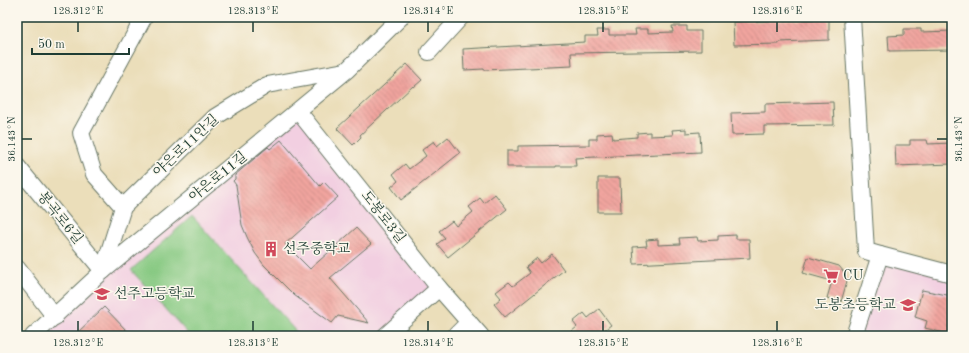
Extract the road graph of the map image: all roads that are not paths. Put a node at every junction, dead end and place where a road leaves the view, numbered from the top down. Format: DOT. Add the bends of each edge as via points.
graph roads {
  1 [pos="144,17"];
  2 [pos="401,17"];
  3 [pos="461,17"];
  4 [pos="852,17"];
  5 [pos="429,52"];
  6 [pos="347,70"];
  7 [pos="298,111"];
  8 [pos="17,166"];
  9 [pos="123,207"];
  10 [pos="880,255"];
  11 [pos="17,268"];
  12 [pos="103,271"];
  13 [pos="952,274"];
  14 [pos="439,288"];
  15 [pos="54,317"];
  16 [pos="469,322"];
  17 [pos="33,336"];
  18 [pos="385,336"];
  19 [pos="455,336"];
  20 [pos="481,336"];
  21 [pos="854,336"];
  1 -- 9 [label="street" via="81,133 94,174"];
  2 -- 6 [label="street, 야은로11길"];
  3 -- 5 [label="street"];
  4 -- 10 [label="street" via="866,251"];
  6 -- 7 [label="street, 야은로11길"];
  6 -- 9 [label="street, 야은로11안길" via="267,86 215,117"];
  7 -- 12 [label="street, 야은로11길"];
  7 -- 14 [label="street, 도봉로3길"];
  8 -- 12 [label="street, 봉곡로6길"];
  9 -- 12 [label="street, 야은로11안길"];
  10 -- 13 [label="street"];
  10 -- 21 [label="street"];
  11 -- 15 [label="street"];
  12 -- 15 [label="street, 야은로11길"];
  14 -- 16 [label="street, 도봉로3길"];
  14 -- 18 [label="street"];
  15 -- 17 [label="street, 야은로11길"];
  16 -- 19 [label="street"];
  16 -- 20 [label="street, 도봉로3길"];
}
